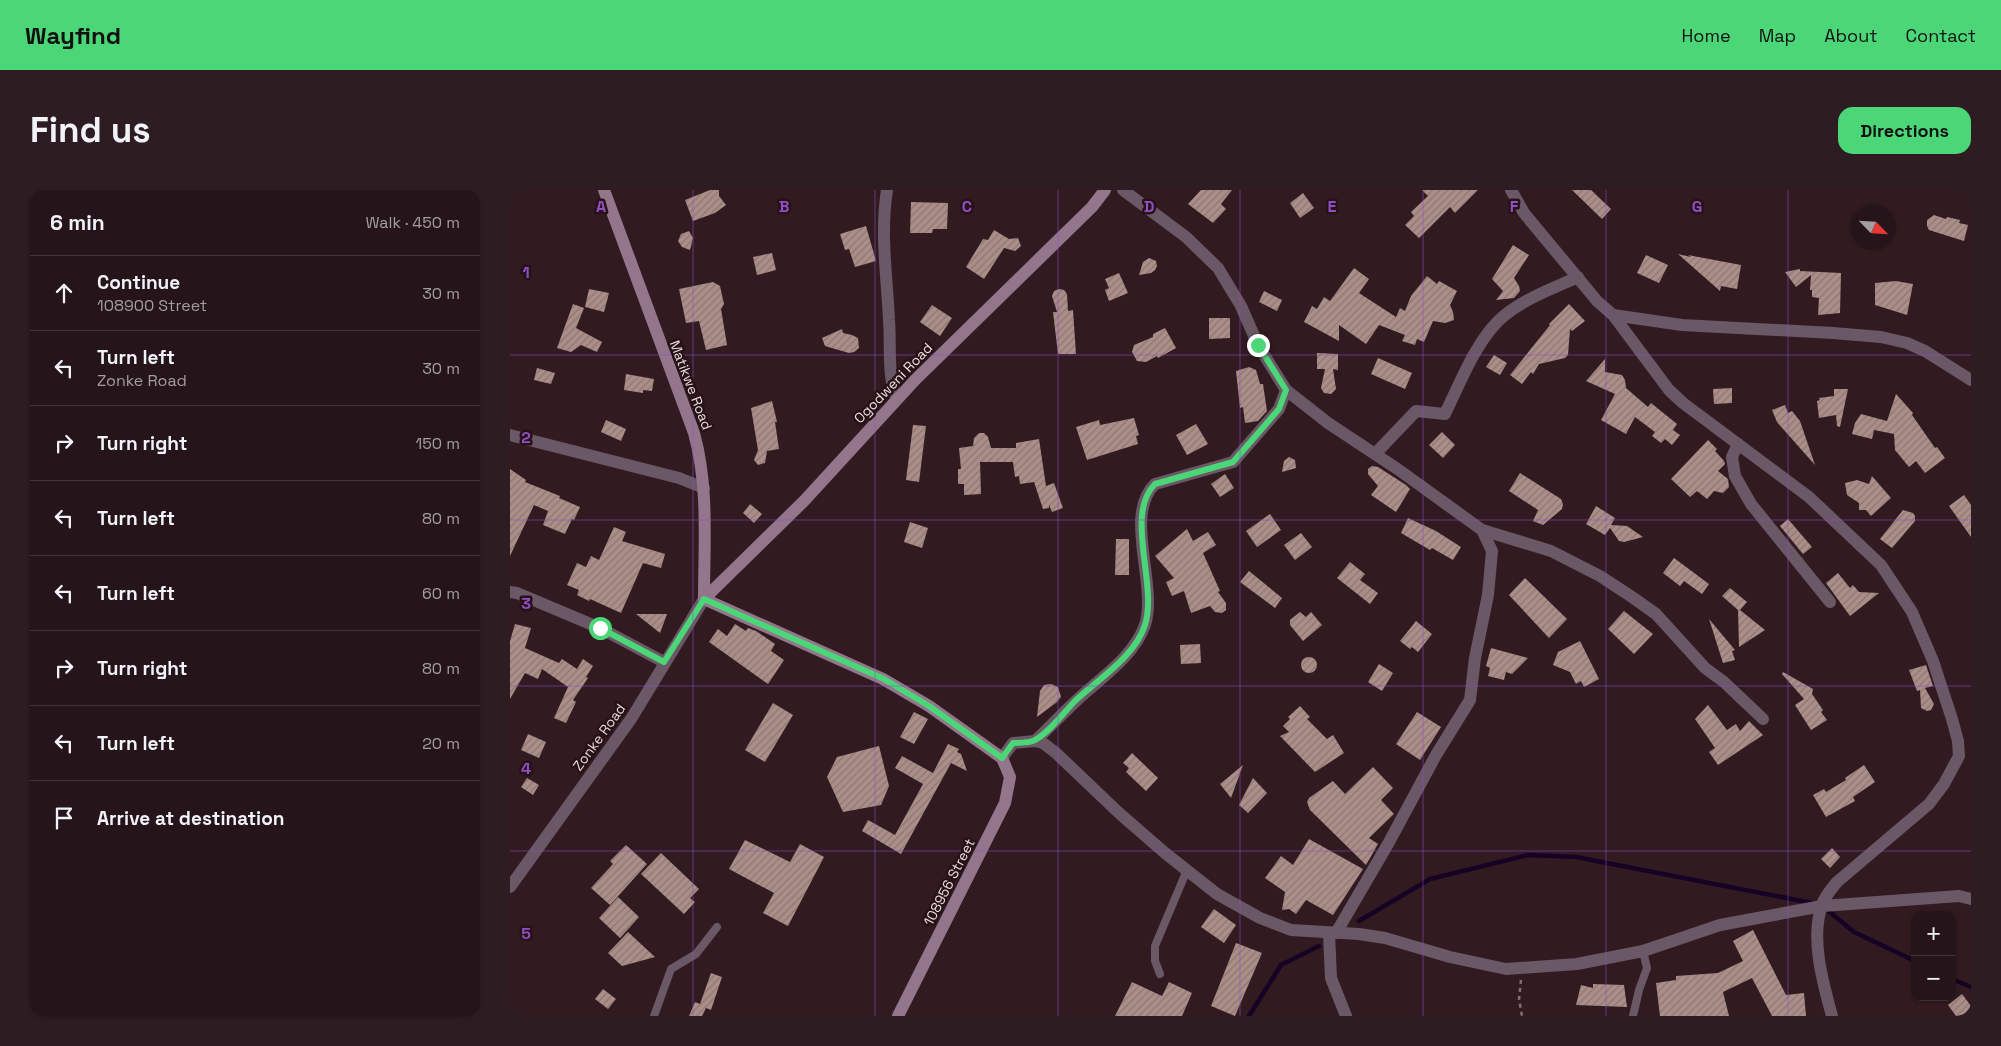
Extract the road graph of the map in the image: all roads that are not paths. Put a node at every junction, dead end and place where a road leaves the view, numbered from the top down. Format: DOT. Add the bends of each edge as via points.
graph roads {
  1 [pos="604,190"];
  2 [pos="886,190"];
  3 [pos="1105,190"];
  4 [pos="1123,190"];
  5 [pos="1511,190"];
  6 [pos="1578,278"];
  7 [pos="1613,315"];
  8 [pos="1971,380"];
  9 [pos="1286,390"];
  10 [pos="897,399"];
  11 [pos="510,435"];
  12 [pos="1738,444"];
  13 [pos="1375,454"];
  14 [pos="704,488"];
  15 [pos="1482,530"];
  16 [pos="510,592"];
  17 [pos="704,599"];
  18 [pos="1830,602"];
  19 [pos="664,662"];
  20 [pos="1763,720"];
  21 [pos="1035,741"];
  22 [pos="1002,758"];
  23 [pos="1187,870"];
  24 [pos="512,878"];
  25 [pos="1971,899"];
  26 [pos="1822,906"];
  27 [pos="717,927"];
  28 [pos="1332,933"];
  29 [pos="1643,951"];
  30 [pos="1160,974"];
  31 [pos="654,1016"];
  32 [pos="898,1016"];
  33 [pos="1346,1016"];
  34 [pos="1632,1016"];
  35 [pos="1832,1016"];
  1 -- 14 [label="street, Matikwe Road" via="694,433"];
  2 -- 10 [label="street" via="882,235 888,288 891,382"];
  3 -- 10 [label="street, Ogodweni Road" via="1092,207"];
  4 -- 9 [label="street" via="1186,237 1218,268 1241,306 1258,345"];
  5 -- 6 [label="street" via="1524,213"];
  6 -- 7 [label="street"];
  6 -- 13 [label="street" via="1504,315 1485,337 1445,414 1416,411"];
  7 -- 8 [label="street" via="1682,325 1881,337 1925,351"];
  7 -- 12 [label="street" via="1669,390"];
  9 -- 13 [label="street"];
  9 -- 21 [label="street" via="1279,409 1233,462 1155,484 1148,491 1142,508 1148,610 1140,637 1116,665"];
  10 -- 17 [label="street, Ogodweni Road" via="804,501"];
  11 -- 14 [label="street" via="679,478"];
  12 -- 18 [label="street" via="1732,457 1735,476 1751,504"];
  12 -- 26 [label="street" via="1809,496 1880,565 1912,612 1934,661 1958,741 1959,756 1955,765 1929,804 1837,882"];
  13 -- 15 [label="street"];
  14 -- 17 [label="street, Matikwe Road"];
  15 -- 20 [label="street" via="1551,551 1632,597 1656,614 1705,668"];
  15 -- 28 [label="street" via="1492,550 1491,569 1470,700 1388,844"];
  16 -- 19 [label="street" via="600,628"];
  17 -- 19 [label="street, Zonke Road"];
  17 -- 22 [label="street" via="884,679 929,706"];
  19 -- 24 [label="street, Zonke Road" via="631,719"];
  21 -- 22 [label="street" via="1013,743"];
  21 -- 23 [label="street" via="1056,753 1119,813"];
  22 -- 32 [label="street, 108956 Street" via="1010,777 1005,803"];
  23 -- 28 [label="street" via="1217,894 1260,918 1291,930"];
  23 -- 30 [label="lane" via="1155,946 1155,961"];
  25 -- 26 [label="street" via="1959,896"];
  26 -- 29 [label="street" via="1720,925"];
  26 -- 35 [label="street" via="1818,948"];
  27 -- 31 [label="lane" via="696,954 671,968"];
  28 -- 29 [label="street" via="1385,938 1506,969 1577,964"];
  28 -- 33 [label="street" via="1331,978"];
  29 -- 34 [label="lane" via="1647,968"];
}
